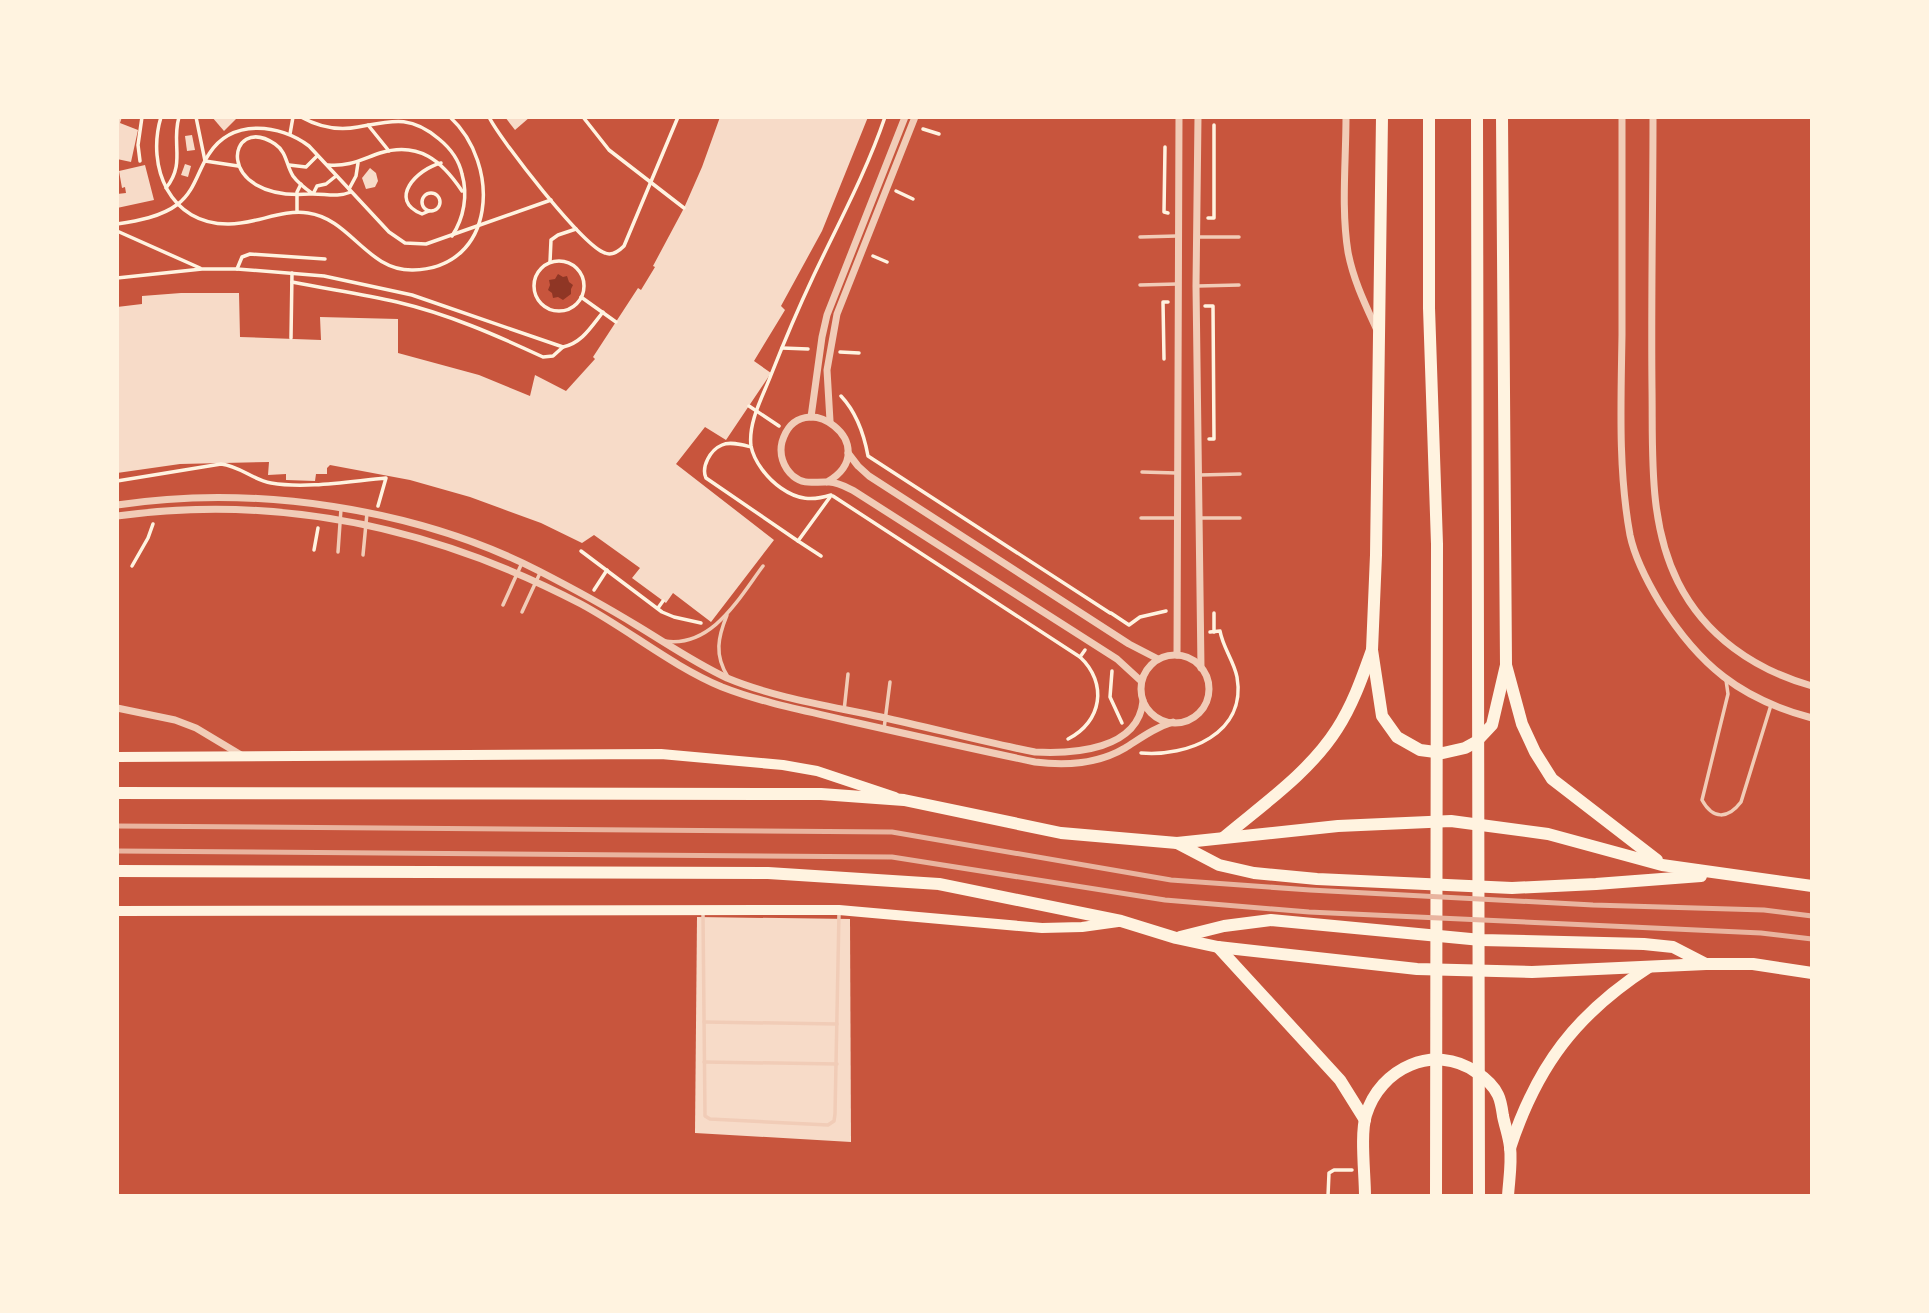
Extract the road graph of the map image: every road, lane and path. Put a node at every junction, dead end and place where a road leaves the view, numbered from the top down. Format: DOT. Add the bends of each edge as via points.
graph roads {
  1 [pos="142,117"];
  2 [pos="161,117"];
  3 [pos="180,117"];
  4 [pos="196,117"];
  5 [pos="293,117"];
  6 [pos="301,117"];
  7 [pos="450,117"];
  8 [pos="489,117"];
  9 [pos="583,117"];
  10 [pos="678,117"];
  11 [pos="885,117"];
  12 [pos="905,117"];
  13 [pos="915,117"];
  14 [pos="1179,117"];
  15 [pos="1198,117"];
  16 [pos="1346,117"];
  17 [pos="1382,117"];
  18 [pos="1429,117"];
  19 [pos="1477,117"];
  20 [pos="1502,117"];
  21 [pos="1622,117"];
  22 [pos="1653,117"];
  23 [pos="368,125"];
  24 [pos="1214,125"];
  25 [pos="247,129"];
  26 [pos="290,134"];
  27 [pos="251,138"];
  28 [pos="389,151"];
  29 [pos="317,156"];
  30 [pos="205,161"];
  31 [pos="140,162"];
  32 [pos="358,163"];
  33 [pos="441,163"];
  34 [pos="289,165"];
  35 [pos="326,165"];
  36 [pos="238,166"];
  37 [pos="336,176"];
  38 [pos="301,184"];
  39 [pos="650,184"];
  40 [pos="166,188"];
  41 [pos="350,191"];
  42 [pos="464,193"];
  43 [pos="313,194"];
  44 [pos="297,195"];
  45 [pos="551,200"];
  46 [pos="178,204"];
  47 [pos="684,208"];
  48 [pos="429,211"];
  49 [pos="297,212"];
  50 [pos="1197,217"];
  51 [pos="117,224"];
  52 [pos="480,225"];
  53 [pos="576,228"];
  54 [pos="117,231"];
  55 [pos="1140,236"];
  56 [pos="1177,236"];
  57 [pos="450,237"];
  58 [pos="1196,237"];
  59 [pos="1239,237"];
  60 [pos="871,255"];
  61 [pos="325,259"];
  62 [pos="550,262"];
  63 [pos="866,266"];
  64 [pos="202,269"];
  65 [pos="237,269"];
  66 [pos="292,273"];
  67 [pos="117,278"];
  68 [pos="292,282"];
  69 [pos="1177,284"];
  70 [pos="1140,285"];
  71 [pos="1239,285"];
  72 [pos="1196,286"];
  73 [pos="581,297"];
  74 [pos="1196,307"];
  75 [pos="603,312"];
  76 [pos="616,321"];
  77 [pos="514,331"];
  78 [pos="1379,334"];
  79 [pos="291,338"];
  80 [pos="509,342"];
  81 [pos="564,347"];
  82 [pos="839,352"];
  83 [pos="837,364"];
  84 [pos="834,389"];
  85 [pos="749,407"];
  86 [pos="757,411"];
  87 [pos="811,417"];
  88 [pos="830,421"];
  89 [pos="787,431"];
  90 [pos="1198,439"];
  91 [pos="751,447"];
  92 [pos="848,452"];
  93 [pos="1142,472"];
  94 [pos="1178,472"];
  95 [pos="1240,474"];
  96 [pos="1199,475"];
  97 [pos="117,481"];
  98 [pos="827,482"];
  99 [pos="817,484"];
  100 [pos="831,495"];
  101 [pos="117,505"];
  102 [pos="341,509"];
  103 [pos="156,512"];
  104 [pos="371,514"];
  105 [pos="117,516"];
  106 [pos="1141,518"];
  107 [pos="1177,518"];
  108 [pos="1201,518"];
  109 [pos="1240,518"];
  110 [pos="340,520"];
  111 [pos="366,524"];
  112 [pos="798,541"];
  113 [pos="581,551"];
  114 [pos="338,552"];
  115 [pos="363,555"];
  116 [pos="821,556"];
  117 [pos="522,563"];
  118 [pos="132,566"];
  119 [pos="763,566"];
  120 [pos="607,570"];
  121 [pos="541,572"];
  122 [pos="518,573"];
  123 [pos="536,581"];
  124 [pos="589,598"];
  125 [pos="663,601"];
  126 [pos="503,605"];
  127 [pos="658,608"];
  128 [pos="522,612"];
  129 [pos="728,613"];
  130 [pos="1110,613"];
  131 [pos="711,628"];
  132 [pos="1201,633"];
  133 [pos="660,640"];
  134 [pos="1372,650"];
  135 [pos="1177,655"];
  136 [pos="1080,657"];
  137 [pos="1117,659"];
  138 [pos="1158,659"];
  139 [pos="1506,665"];
  140 [pos="1201,668"];
  141 [pos="848,674"];
  142 [pos="729,678"];
  143 [pos="1726,680"];
  144 [pos="1141,681"];
  145 [pos="890,682"];
  146 [pos="1812,686"];
  147 [pos="1143,701"];
  148 [pos="1771,705"];
  149 [pos="117,708"];
  150 [pos="844,709"];
  151 [pos="886,718"];
  152 [pos="1812,718"];
  153 [pos="842,719"];
  154 [pos="1173,722"];
  155 [pos="884,729"];
  156 [pos="1128,732"];
  157 [pos="1126,747"];
  158 [pos="117,757"];
  159 [pos="245,757"];
  160 [pos="117,793"];
  161 [pos="904,800"];
  162 [pos="1222,839"];
  163 [pos="1177,843"];
  164 [pos="1662,865"];
  165 [pos="117,871"];
  166 [pos="1726,874"];
  167 [pos="1812,886"];
  168 [pos="839,910"];
  169 [pos="117,911"];
  170 [pos="703,911"];
  171 [pos="1121,921"];
  172 [pos="1176,938"];
  173 [pos="1218,947"];
  174 [pos="1706,964"];
  175 [pos="1650,967"];
  176 [pos="1812,973"];
  177 [pos="704,1022"];
  178 [pos="837,1024"];
  179 [pos="704,1062"];
  180 [pos="837,1064"];
  181 [pos="1365,1120"];
  182 [pos="1510,1148"];
  183 [pos="1365,1170"];
  184 [pos="1328,1196"];
  185 [pos="1365,1196"];
  186 [pos="1436,1196"];
  187 [pos="1479,1196"];
  188 [pos="1508,1196"];
  1 -- 31 [label="path"];
  2 -- 40 [label="path" via="156,161"];
  3 -- 40 [label="path" via="177,166"];
  4 -- 30 [label="path"];
  5 -- 26 [label="path"];
  6 -- 23 [label="path" via="336,128"];
  7 -- 52 [label="path" via="479,162 484,189"];
  8 -- 45 [label="path"];
  9 -- 39 [label="path" via="609,150"];
  10 -- 39 [label="path"];
  11 -- 86 [label="path"];
  12 -- 87 [label="street" via="827,315"];
  13 -- 88 [label="street" via="836,314 827,370"];
  14 -- 56 [label="street"];
  15 -- 50 [label="street"];
  16 -- 78 [label="street" via="1348,252"];
  17 -- 78 [label="main road"];
  18 -- 186 [label="main road" via="1429,308 1437,544"];
  19 -- 187 [label="main road"];
  20 -- 139 [label="main road"];
  21 -- 143 [label="street" via="1621,409 1631,539 1649,584 1676,629"];
  22 -- 146 [label="street" via="1654,499 1663,542 1678,581 1700,617 1731,647 1762,668"];
  23 -- 28 [label="path"];
  23 -- 42 [label="path" via="402,121 436,136 457,159"];
  24 -- 50 [label="path" via="1214,218"];
  25 -- 26 [label="path"];
  25 -- 27 [label="path"];
  25 -- 30 [label="path" via="225,137"];
  26 -- 29 [label="path"];
  27 -- 34 [label="path" via="277,145"];
  27 -- 36 [label="path" via="239,147"];
  28 -- 32 [label="path"];
  28 -- 33 [label="path" via="421,153"];
  29 -- 34 [label="path" via="306,167"];
  29 -- 35 [label="path"];
  30 -- 36 [label="path"];
  30 -- 46 [label="path"];
  32 -- 35 [label="path"];
  32 -- 41 [label="path"];
  33 -- 42 [label="path"];
  33 -- 48 [label="path" via="422,170 407,189 414,210"];
  34 -- 38 [label="path"];
  35 -- 37 [label="path"];
  36 -- 44 [label="path" via="263,190"];
  37 -- 41 [label="path"];
  37 -- 43 [label="path" via="317,186"];
  38 -- 43 [label="path"];
  38 -- 44 [label="path"];
  39 -- 47 [label="path"];
  39 -- 53 [label="path" via="619,251 605,253"];
  40 -- 46 [label="path"];
  41 -- 43 [label="path" via="336,197"];
  41 -- 57 [label="path" via="388,232 405,243 426,244"];
  42 -- 57 [label="path" via="463,214"];
  43 -- 44 [label="path"];
  44 -- 49 [label="path"];
  45 -- 52 [label="path"];
  45 -- 53 [label="path"];
  46 -- 49 [label="path" via="202,219 222,224"];
  46 -- 51 [label="path"];
  48 -- 48 [label="path" via="440,204 433,192 422,200"];
  49 -- 52 [label="path" via="328,219 376,260 402,270 445,262 463,249"];
  50 -- 58 [label="street"];
  52 -- 57 [label="path"];
  53 -- 62 [label="path" via="551,240"];
  54 -- 64 [label="path"];
  55 -- 56 [label="lane"];
  56 -- 69 [label="street"];
  58 -- 59 [label="lane"];
  58 -- 72 [label="street"];
  60 -- 63 [label="path"];
  61 -- 65 [label="path" via="250,254 242,257"];
  62 -- 73 [label="path" via="565,262 577,269 583,283"];
  62 -- 73 [label="path" via="535,278 537,299 549,309 564,310"];
  64 -- 65 [label="path"];
  64 -- 67 [label="path"];
  65 -- 66 [label="path"];
  66 -- 68 [label="path"];
  66 -- 77 [label="path" via="384,288"];
  68 -- 79 [label="path"];
  68 -- 80 [label="path" via="398,303"];
  69 -- 70 [label="lane"];
  69 -- 94 [label="street"];
  71 -- 72 [label="lane"];
  72 -- 74 [label="street"];
  73 -- 75 [label="path"];
  74 -- 90 [label="street"];
  74 -- 90 [label="path" via="1213,306 1214,353 1214,439"];
  75 -- 76 [label="path"];
  75 -- 81 [label="path" via="582,338"];
  77 -- 80 [label="path"];
  77 -- 81 [label="path"];
  78 -- 134 [label="main road"];
  80 -- 81 [label="path" via="549,358"];
  82 -- 83 [label="path"];
  84 -- 130 [label="path" via="855,414 868,456"];
  85 -- 86 [label="path"];
  86 -- 89 [label="path"];
  86 -- 91 [label="path"];
  87 -- 88 [label="street"];
  87 -- 89 [label="street"];
  88 -- 92 [label="street" via="843,434"];
  89 -- 99 [label="street" via="781,449 785,467 799,480"];
  90 -- 96 [label="street"];
  91 -- 100 [label="path" via="768,477 790,493 802,499"];
  91 -- 112 [label="path" via="718,447 706,463 706,478"];
  92 -- 98 [label="street" via="841,470"];
  92 -- 138 [label="street" via="869,476"];
  93 -- 94 [label="lane"];
  94 -- 107 [label="street"];
  95 -- 96 [label="lane"];
  96 -- 108 [label="street"];
  97 -- 104 [label="path" via="220,464 272,483 386,478"];
  98 -- 99 [label="street"];
  98 -- 137 [label="street" via="854,491"];
  99 -- 100 [label="path"];
  100 -- 112 [label="path"];
  100 -- 136 [label="path"];
  101 -- 102 [label="street" via="239,499"];
  102 -- 104 [label="street"];
  102 -- 110 [label="lane"];
  103 -- 105 [label="street"];
  103 -- 110 [label="street" via="226,508"];
  103 -- 118 [label="path"];
  104 -- 111 [label="lane"];
  104 -- 117 [label="street" via="448,535"];
  106 -- 107 [label="lane"];
  107 -- 135 [label="street"];
  108 -- 109 [label="lane"];
  108 -- 132 [label="street"];
  110 -- 111 [label="street"];
  110 -- 114 [label="lane"];
  111 -- 115 [label="lane"];
  111 -- 122 [label="street"];
  112 -- 116 [label="path"];
  113 -- 120 [label="path"];
  117 -- 121 [label="street"];
  117 -- 122 [label="lane"];
  119 -- 129 [label="lane"];
  120 -- 124 [label="path"];
  120 -- 127 [label="path"];
  121 -- 123 [label="lane"];
  121 -- 124 [label="street"];
  122 -- 123 [label="street"];
  122 -- 126 [label="lane"];
  123 -- 128 [label="lane"];
  123 -- 153 [label="street" via="698,676 749,696"];
  124 -- 133 [label="street"];
  125 -- 127 [label="path"];
  127 -- 131 [label="path"];
  129 -- 131 [label="lane"];
  129 -- 142 [label="lane" via="718,649"];
  131 -- 133 [label="lane" via="683,641"];
  132 -- 140 [label="street"];
  132 -- 157 [label="path" via="1220,631 1236,670 1237,698 1228,720 1212,738 1185,750 1151,754"];
  133 -- 142 [label="street"];
  134 -- 139 [label="main road" via="1382,716 1397,737 1431,752 1465,748 1492,725"];
  134 -- 162 [label="main road" via="1356,696 1336,731 1288,783"];
  135 -- 138 [label="street"];
  135 -- 140 [label="street"];
  137 -- 144 [label="street"];
  137 -- 156 [label="path" via="1110,696"];
  138 -- 144 [label="street"];
  139 -- 164 [label="main road" via="1522,724 1552,779"];
  140 -- 154 [label="street" via="1208,686 1205,704 1192,718"];
  141 -- 150 [label="lane"];
  142 -- 150 [label="street"];
  143 -- 148 [label="street"];
  143 -- 148 [label="lane" via="1728,694 1702,800 1713,812 1725,816 1741,802"];
  144 -- 147 [label="street"];
  145 -- 151 [label="lane"];
  147 -- 154 [label="street" via="1155,716"];
  147 -- 156 [label="street" via="1139,719"];
  148 -- 152 [label="street"];
  149 -- 159 [label="street" via="196,727"];
  150 -- 151 [label="street"];
  150 -- 153 [label="lane"];
  151 -- 155 [label="lane"];
  151 -- 156 [label="street" via="1014,748 1058,753 1101,746"];
  153 -- 155 [label="street"];
  154 -- 157 [label="street"];
  155 -- 157 [label="street" via="1054,765 1090,761"];
  158 -- 159 [label="main road"];
  159 -- 161 [label="main road" via="661,754 817,771"];
  160 -- 161 [label="main road" via="821,794"];
  161 -- 163 [label="main road" via="1061,833"];
  162 -- 163 [label="main road"];
  162 -- 164 [label="main road" via="1378,823 1451,821 1548,834"];
  163 -- 166 [label="main road" via="1219,865 1317,879 1512,888"];
  164 -- 166 [label="main road"];
  165 -- 171 [label="main road" via="855,877 939,884"];
  166 -- 167 [label="main road"];
  168 -- 170 [label="main road"];
  168 -- 171 [label="main road" via="1042,928"];
  168 -- 178 [label="lane"];
  169 -- 170 [label="main road"];
  170 -- 177 [label="lane"];
  171 -- 172 [label="main road"];
  172 -- 173 [label="main road"];
  172 -- 174 [label="main road" via="1271,920 1481,940 1644,944 1673,947"];
  173 -- 175 [label="main road" via="1417,969 1532,972"];
  173 -- 181 [label="main road" via="1340,1080"];
  174 -- 175 [label="main road"];
  174 -- 176 [label="main road" via="1753,964"];
  175 -- 182 [label="main road" via="1596,1006 1565,1039 1534,1085"];
  177 -- 178 [label="lane"];
  177 -- 179 [label="lane"];
  178 -- 180 [label="lane"];
  179 -- 180 [label="lane"];
  179 -- 180 [label="lane" via="704,1110 710,1119 828,1125 834,1121"];
  181 -- 182 [label="main road" via="1375,1094 1390,1076 1422,1060 1446,1060 1471,1068 1492,1085 1499,1096"];
  181 -- 183 [label="main road"];
  182 -- 188 [label="main road"];
  183 -- 184 [label="path" via="1329,1173"];
  183 -- 185 [label="main road"];
}
